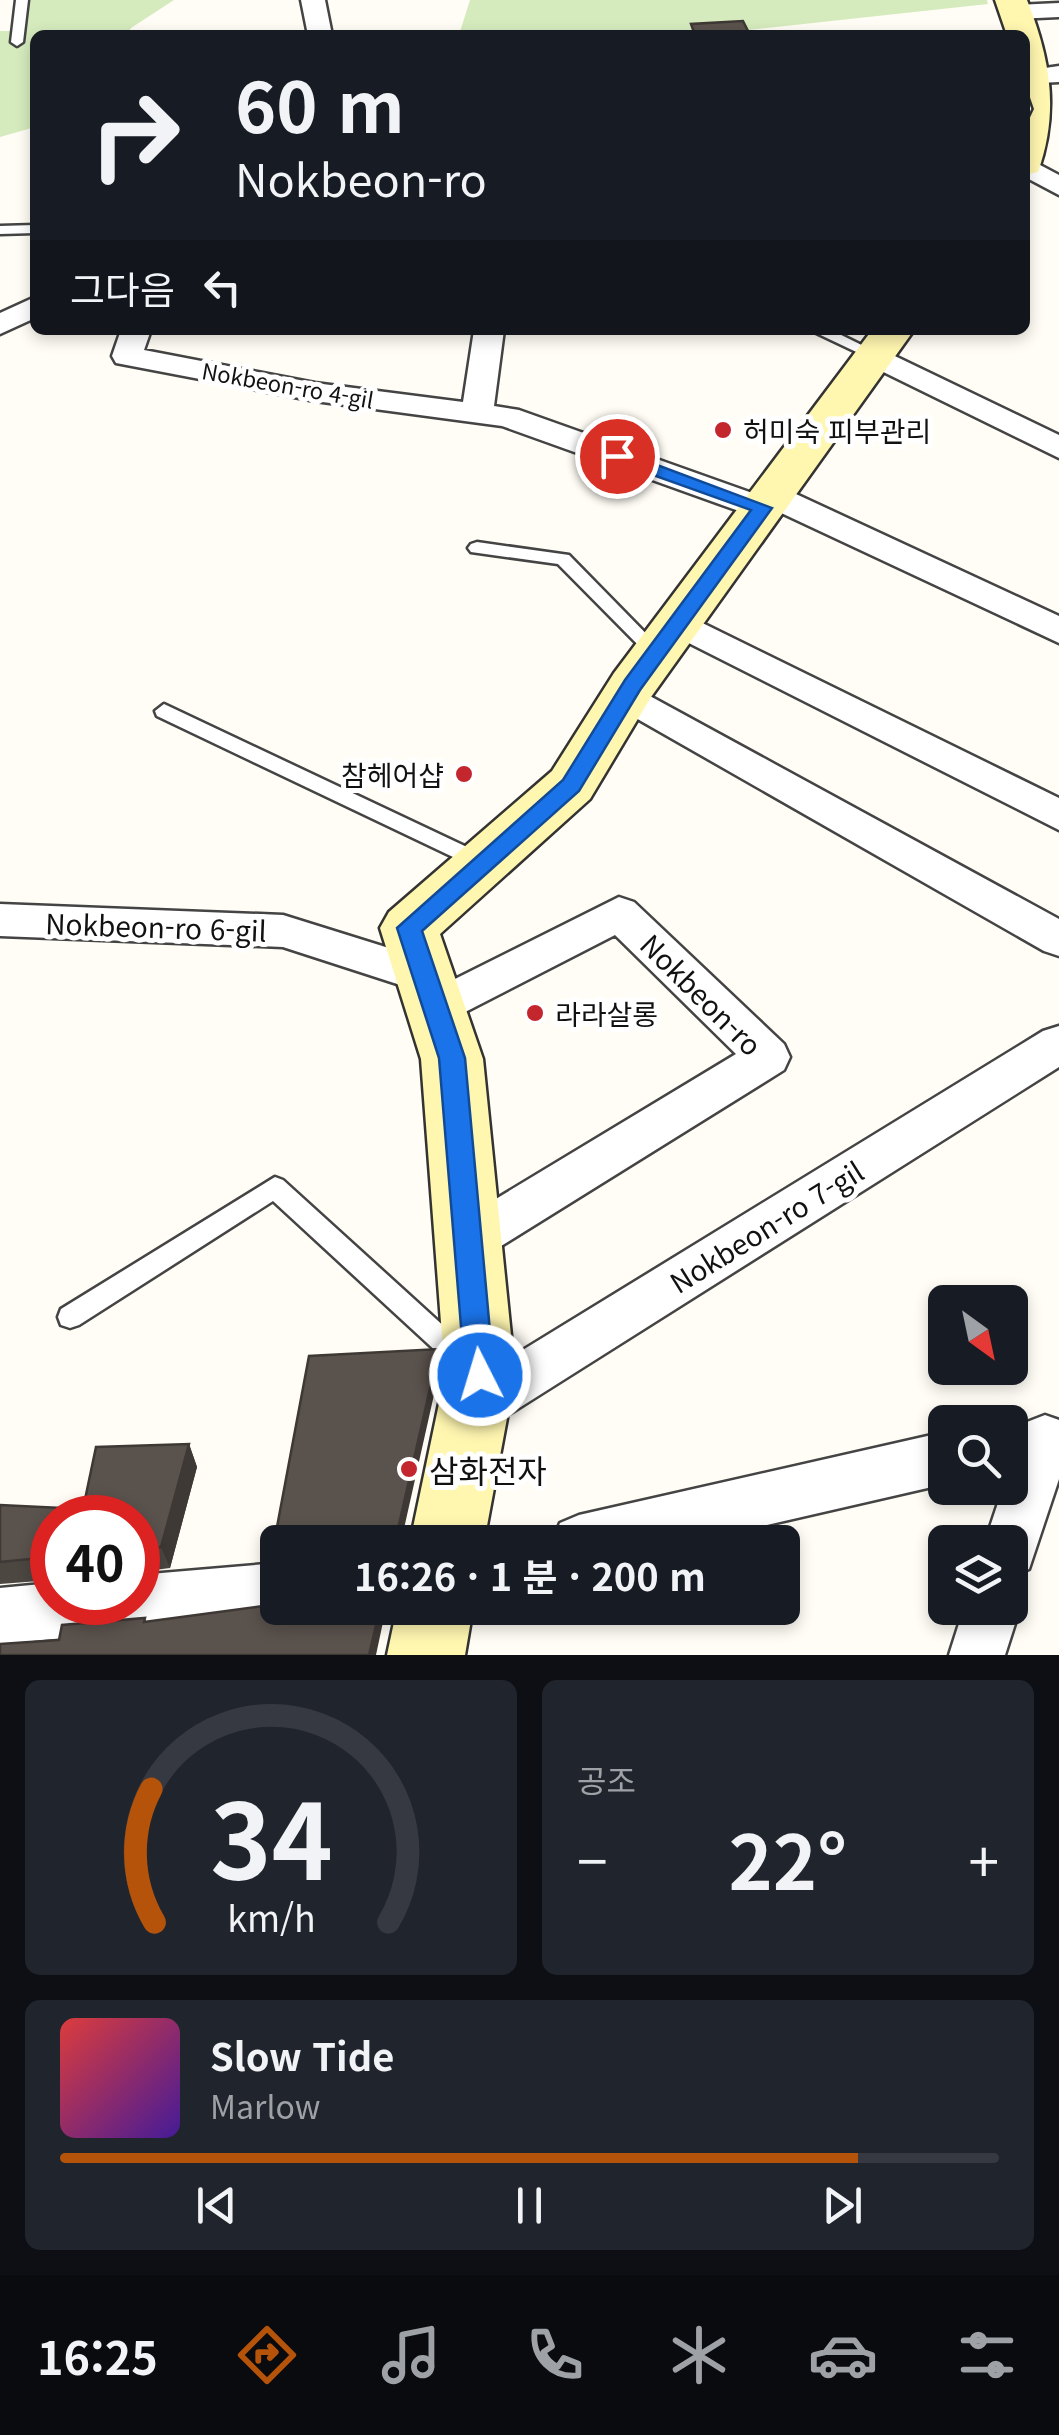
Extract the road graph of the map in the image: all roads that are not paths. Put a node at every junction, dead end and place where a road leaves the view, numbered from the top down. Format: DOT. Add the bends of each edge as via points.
graph roads {
  1 [pos="22,0"];
  2 [pos="313,0"];
  3 [pos="1013,6"];
  4 [pos="1059,10"];
  5 [pos="319,30"];
  6 [pos="1025,30"];
  7 [pos="1030,41"];
  8 [pos="17,42"];
  9 [pos="1052,87"];
  10 [pos="1036,156"];
  11 [pos="1059,188"];
  12 [pos="30,229"];
  13 [pos="1,230"];
  14 [pos="30,309"];
  15 [pos="0,325"];
  16 [pos="134,335"];
  17 [pos="488,335"];
  18 [pos="846,335"];
  19 [pos="884,342"];
  20 [pos="477,413"];
  21 [pos="1059,448"];
  22 [pos="767,502"];
  23 [pos="477,548"];
  24 [pos="1059,631"];
  25 [pos="667,638"];
  26 [pos="626,696"];
  27 [pos="164,712"];
  28 [pos="1059,815"];
  29 [pos="483,862"];
  30 [pos="0,920"];
  31 [pos="1059,939"];
  32 [pos="430,992"];
  33 [pos="1059,1044"];
  34 [pos="468,1241"];
  35 [pos="70,1317"];
  36 [pos="477,1392"];
  37 [pos="1038,1441"];
  38 [pos="928,1462"];
  39 [pos="450,1525"];
  40 [pos="652,1525"];
  41 [pos="1016,1525"];
  42 [pos="260,1592"];
  43 [pos="0,1616"];
  44 [pos="432,1625"];
  45 [pos="986,1625"];
  46 [pos="426,1655"];
  47 [pos="976,1655"];
  1 -- 8 [label="lane"];
  2 -- 5 [label="street"];
  3 -- 4 [label="street"];
  3 -- 6 [label="street"];
  7 -- 9 [label="street"];
  9 -- 10 [label="street"];
  10 -- 11 [label="street"];
  12 -- 13 [label="lane"];
  14 -- 15 [label="street"];
  16 -- 20 [label="street, Nokbeon-ro 4-gil" via="126,356 315,392"];
  17 -- 20 [label="street"];
  18 -- 19 [label="lane"];
  19 -- 21 [label="street"];
  19 -- 22 [label="street"];
  20 -- 22 [label="street, Nokbeon-ro 4-gil" via="508,416"];
  22 -- 24 [label="street"];
  22 -- 25 [label="street"];
  23 -- 25 [label="lane" via="563,559"];
  25 -- 26 [label="street"];
  25 -- 28 [label="street"];
  26 -- 29 [label="street" via="571,786"];
  26 -- 31 [label="street"];
  27 -- 29 [label="lane"];
  29 -- 32 [label="street" via="409,928"];
  30 -- 32 [label="street, Nokbeon-ro 6-gil" via="283,932"];
  32 -- 34 [label="street" via="452,1058"];
  32 -- 34 [label="street, Nokbeon-ro" via="620,912 768,1058"];
  33 -- 36 [label="street, Nokbeon-ro 7-gil"];
  34 -- 36 [label="street"];
  35 -- 36 [label="lane" via="275,1187"];
  36 -- 39 [label="street"];
  37 -- 41 [label="street"];
  38 -- 40 [label="street"];
  42 -- 43 [label="street"];
  44 -- 46 [label="street"];
  45 -- 47 [label="street"];
}
